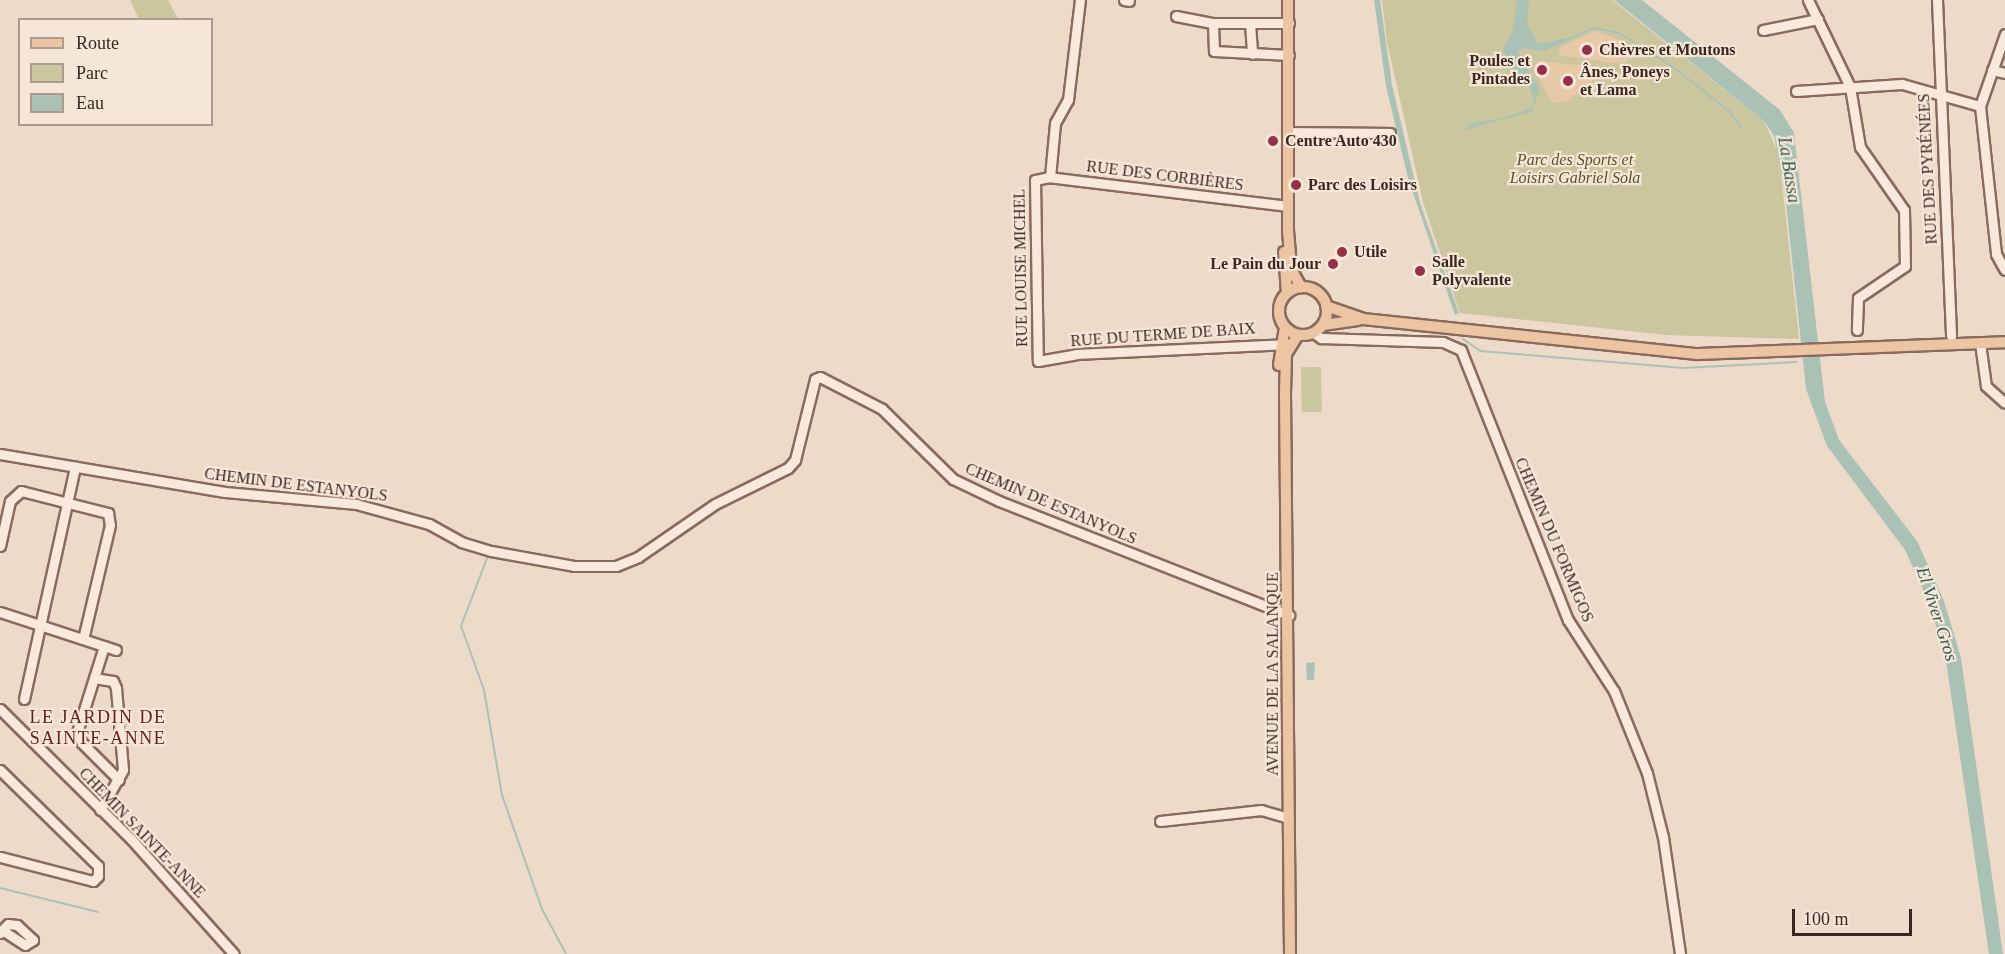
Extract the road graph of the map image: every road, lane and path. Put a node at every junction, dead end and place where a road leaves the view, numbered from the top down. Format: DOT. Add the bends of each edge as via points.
graph roads {
  1 [pos="1080,0"];
  2 [pos="1124,0"];
  3 [pos="1129,0"];
  4 [pos="1288,0"];
  5 [pos="1808,0"];
  6 [pos="1937,0"];
  7 [pos="1176,16"];
  8 [pos="1818,19"];
  9 [pos="1214,23"];
  10 [pos="1250,23"];
  11 [pos="1289,23"];
  12 [pos="1763,30"];
  13 [pos="2005,34"];
  14 [pos="1252,54"];
  15 [pos="1289,54"];
  16 [pos="1992,70"];
  17 [pos="2005,73"];
  18 [pos="1850,87"];
  19 [pos="1796,91"];
  20 [pos="1939,94"];
  21 [pos="1980,106"];
  22 [pos="1288,132"];
  23 [pos="1390,133"];
  24 [pos="1039,177"];
  25 [pos="1050,177"];
  26 [pos="1288,206"];
  27 [pos="1288,231"];
  28 [pos="2005,270"];
  29 [pos="1301,287"];
  30 [pos="1287,293"];
  31 [pos="1326,306"];
  32 [pos="1363,319"];
  33 [pos="1323,325"];
  34 [pos="1285,327"];
  35 [pos="1857,330"];
  36 [pos="1314,333"];
  37 [pos="1298,335"];
  38 [pos="1951,336"];
  39 [pos="2005,342"];
  40 [pos="1980,343"];
  41 [pos="1286,344"];
  42 [pos="1038,361"];
  43 [pos="2005,403"];
  44 [pos="0,454"];
  45 [pos="75,467"];
  46 [pos="67,501"];
  47 [pos="0,546"];
  48 [pos="0,612"];
  49 [pos="1288,615"];
  50 [pos="39,624"];
  51 [pos="83,639"];
  52 [pos="104,646"];
  53 [pos="116,650"];
  54 [pos="94,678"];
  55 [pos="24,699"];
  56 [pos="0,709"];
  57 [pos="0,770"];
  58 [pos="119,780"];
  59 [pos="100,810"];
  60 [pos="1289,818"];
  61 [pos="1160,821"];
  62 [pos="0,857"];
  63 [pos="234,954"];
  64 [pos="1290,954"];
  65 [pos="1680,954"];
  1 -- 25 [label="street" via="1068,100 1055,123"];
  2 -- 3 [label="street"];
  4 -- 11 [label="main road"];
  5 -- 8 [label="street"];
  6 -- 20 [label="street, RUE DES PYRÉNÉES"];
  7 -- 9 [label="street"];
  8 -- 12 [label="street"];
  8 -- 18 [label="street"];
  9 -- 10 [label="street"];
  9 -- 14 [label="street" via="1214,51"];
  10 -- 11 [label="street"];
  10 -- 14 [label="street"];
  11 -- 15 [label="main road"];
  13 -- 16 [label="street"];
  14 -- 15 [label="street"];
  15 -- 22 [label="main road"];
  16 -- 17 [label="street"];
  16 -- 21 [label="street"];
  18 -- 19 [label="street"];
  18 -- 20 [label="street" via="1902,84"];
  18 -- 35 [label="street" via="1860,147 1905,210 1906,261 1900,272 1858,298"];
  20 -- 21 [label="street"];
  20 -- 38 [label="street, RUE DES PYRÉNÉES"];
  21 -- 28 [label="street" via="1996,254"];
  22 -- 23 [label="street"];
  22 -- 26 [label="main road"];
  24 -- 25 [label="street, RUE DES CORBIÈRES"];
  24 -- 42 [label="street, RUE LOUISE MICHEL" via="1035,180"];
  25 -- 26 [label="street, RUE DES CORBIÈRES"];
  26 -- 27 [label="main road"];
  27 -- 29 [label="main road" via="1291,268"];
  27 -- 30 [label="main road" via="1283,267"];
  29 -- 30 [label="main road"];
  29 -- 31 [label="main road" via="1319,293"];
  30 -- 34 [label="main road" via="1279,313"];
  31 -- 32 [label="main road"];
  31 -- 33 [label="main road"];
  32 -- 33 [label="main road"];
  32 -- 40 [label="main road" via="1697,354"];
  33 -- 36 [label="main road"];
  34 -- 37 [label="main road"];
  34 -- 41 [label="main road, AVENUE DE LA SALANQUE"];
  36 -- 37 [label="main road"];
  36 -- 65 [label="street, CHEMIN DU FORMIGOS" via="1322,338 1443,342 1461,350 1568,620 1614,692 1647,773 1664,837"];
  37 -- 41 [label="main road"];
  39 -- 40 [label="main road"];
  40 -- 43 [label="street" via="1986,386"];
  41 -- 42 [label="street, RUE DU TERME DE BAIX" via="1076,354"];
  41 -- 49 [label="main road, AVENUE DE LA SALANQUE" via="1280,372 1285,394"];
  44 -- 45 [label="street, CHEMIN DE ESTANYOLS"];
  45 -- 46 [label="street"];
  45 -- 49 [label="street, CHEMIN DE ESTANYOLS" via="225,492 356,504 429,524 461,542 491,552 574,566 616,566 638,557 715,504 788,468 795,460 815,379 820,377 882,409 953,479 1064,528"];
  46 -- 47 [label="street" via="17,493 10,501"];
  46 -- 50 [label="street"];
  46 -- 51 [label="street" via="105,510 111,520"];
  48 -- 50 [label="street"];
  49 -- 60 [label="main road, AVENUE DE LA SALANQUE"];
  50 -- 51 [label="street"];
  50 -- 55 [label="street"];
  51 -- 52 [label="street"];
  52 -- 53 [label="street"];
  52 -- 54 [label="street"];
  54 -- 58 [label="street" via="113,681 116,688 123,770"];
  54 -- 58 [label="street" via="78,732 82,743"];
  56 -- 59 [label="street, CHEMIN SAINTE-ANNE"];
  57 -- 62 [label="street" via="98,866 98,876 93,881"];
  58 -- 59 [label="street"];
  59 -- 63 [label="street, CHEMIN SAINTE-ANNE"];
  60 -- 61 [label="street" via="1261,810"];
  60 -- 64 [label="main road, AVENUE DE LA SALANQUE"];
}
